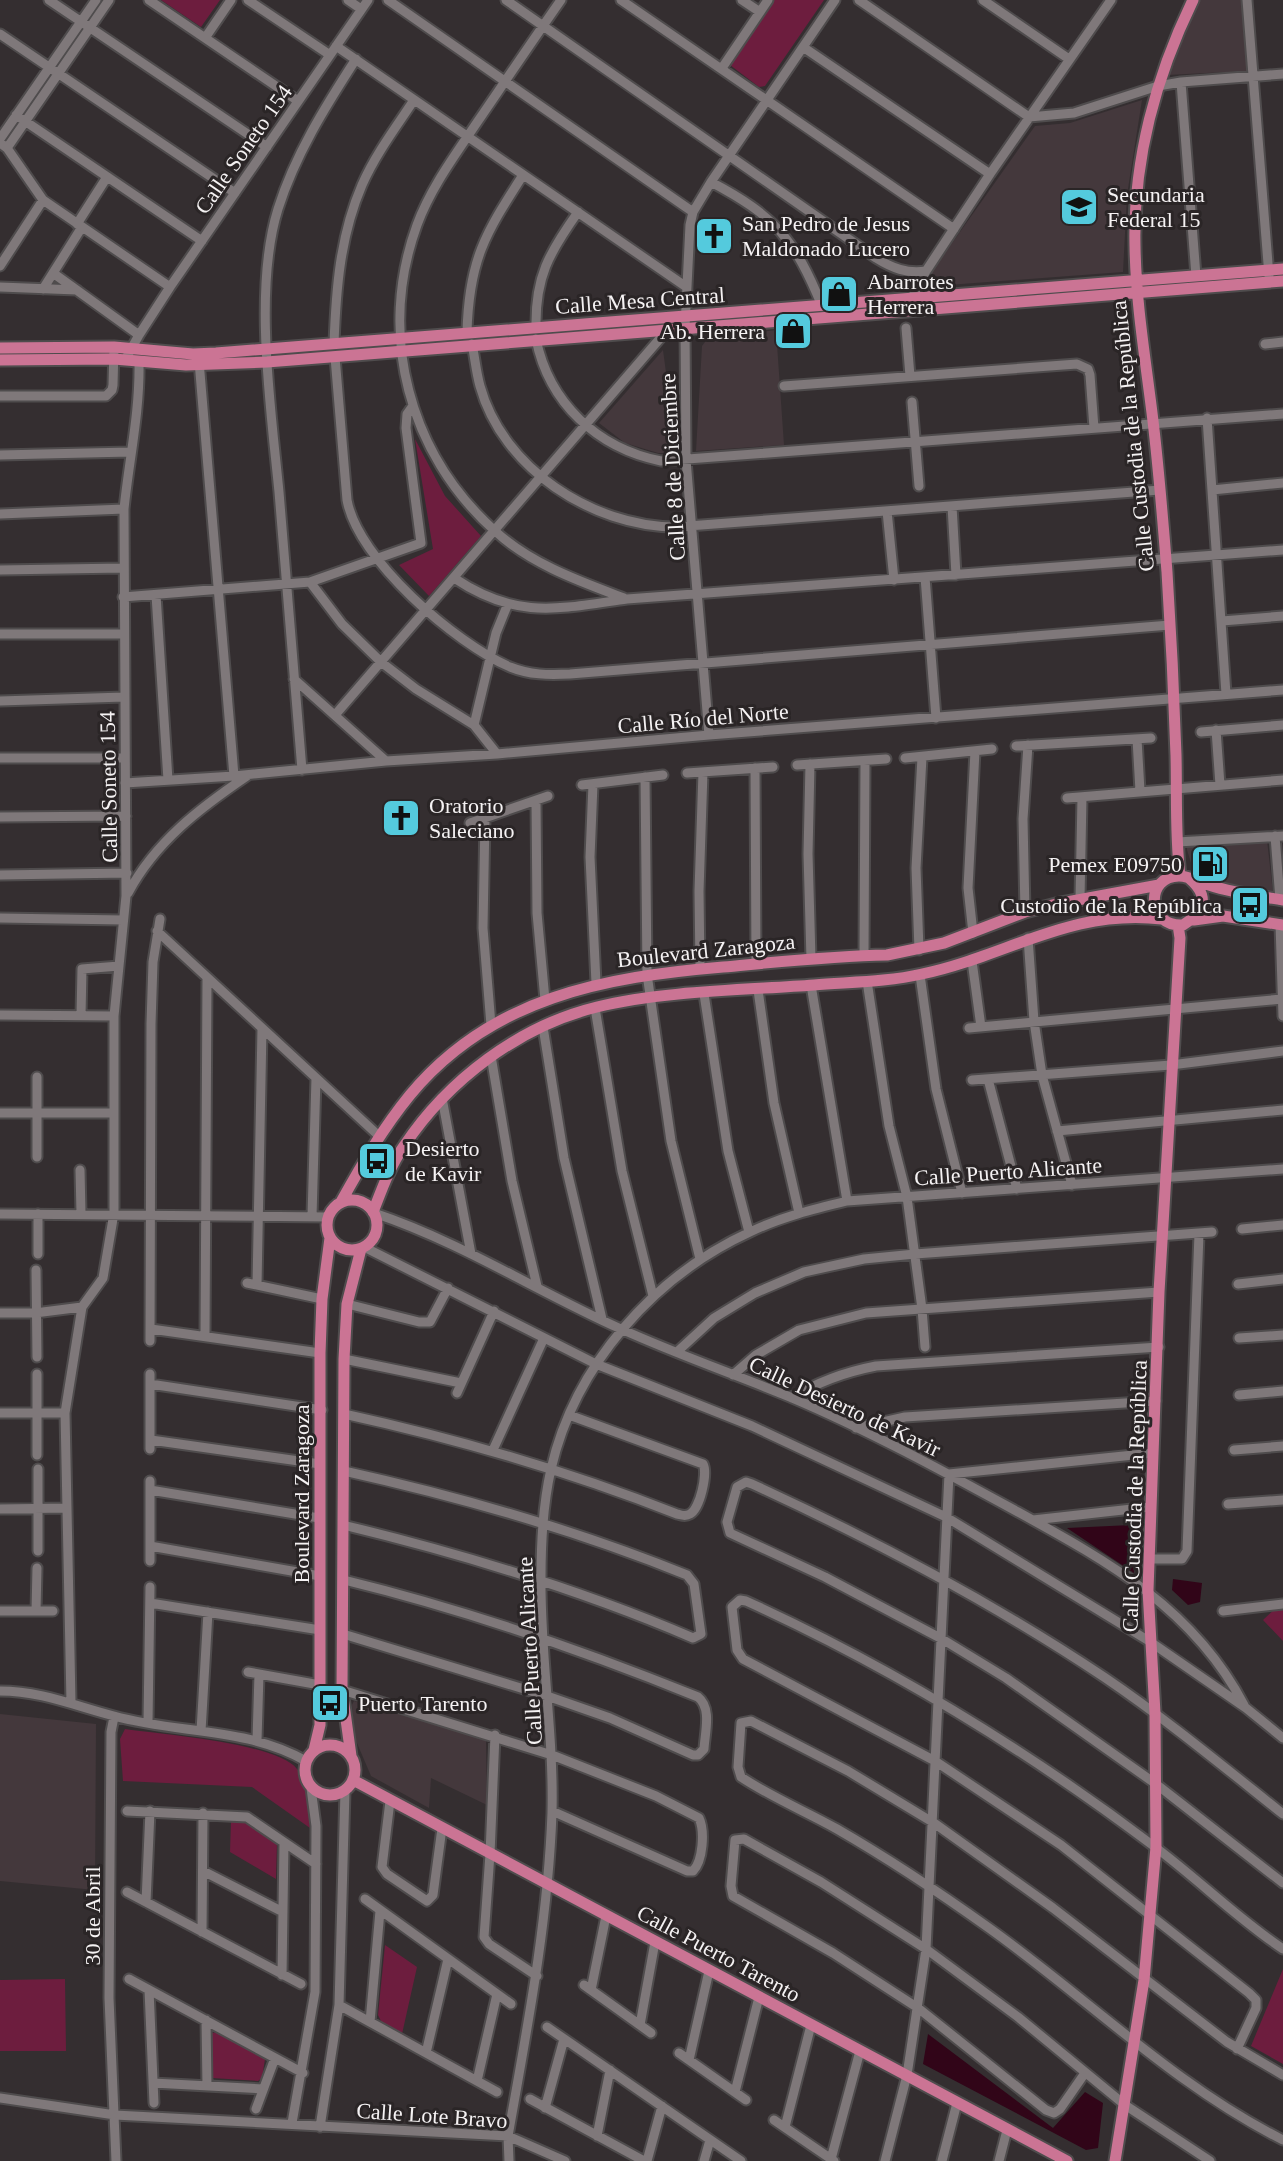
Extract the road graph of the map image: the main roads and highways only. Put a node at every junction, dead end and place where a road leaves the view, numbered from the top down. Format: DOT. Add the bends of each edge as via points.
graph roads {
  1 [pos="1193,0"];
  2 [pos="1283,269"];
  3 [pos="1269,276"];
  4 [pos="1283,281"];
  5 [pos="1137,288"];
  6 [pos="685,322"];
  7 [pos="536,333"];
  8 [pos="0,348"];
  9 [pos="118,355"];
  10 [pos="267,356"];
  11 [pos="0,360"];
  12 [pos="199,360"];
  13 [pos="1185,877"];
  14 [pos="1159,885"];
  15 [pos="1281,900"];
  16 [pos="1162,919"];
  17 [pos="1194,920"];
  18 [pos="1282,924"];
  19 [pos="1178,925"];
  20 [pos="341,1202"];
  21 [pos="374,1213"];
  22 [pos="330,1238"];
  23 [pos="363,1248"];
  24 [pos="314,1750"];
  25 [pos="351,1756"];
  26 [pos="353,1780"];
  27 [pos="1060,2159"];
  28 [pos="1115,2161"];
  1 -- 5 [label="main road, Calle Custodia de la República" via="1149,115 1136,210"];
  2 -- 3 [label="main road, Calle Mesa Central"];
  3 -- 4 [label="main road, Calle Mesa Central"];
  3 -- 5 [label="main road, Calle Mesa Central"];
  3 -- 5 [label="main road, Calle Mesa Central" via="1196,276"];
  5 -- 6 [label="main road, Calle Mesa Central"];
  5 -- 6 [label="main road, Calle Mesa Central" via="912,298"];
  5 -- 13 [label="main road, Calle Custodia de la República" via="1166,558 1177,842"];
  6 -- 7 [label="main road, Calle Mesa Central"];
  6 -- 7 [label="main road, Calle Mesa Central" via="669,328"];
  7 -- 10 [label="main road, Calle Mesa Central" via="401,352"];
  7 -- 10 [label="main road, Calle Mesa Central" via="467,332"];
  8 -- 9 [label="main road, Calle Mesa Central"];
  9 -- 11 [label="main road, Calle Mesa Central"];
  9 -- 12 [label="main road, Calle Mesa Central" via="139,362"];
  9 -- 12 [label="main road, Calle Mesa Central" via="131,348"];
  10 -- 12 [label="main road, Calle Mesa Central"];
  13 -- 14 [label="main road" via="1168,878"];
  13 -- 15 [label="main road"];
  13 -- 17 [label="main road" via="1198,885 1203,900"];
  14 -- 16 [label="main road" via="1154,906"];
  14 -- 20 [label="main road, Boulevard Zaragoza" via="1025,912 919,950 647,974 545,1000 491,1025 425,1079 379,1136"];
  16 -- 19 [label="main road"];
  16 -- 21 [label="main road, Boulevard Zaragoza" via="1134,915 1061,928 920,975 650,999 595,1008 543,1027 491,1056 442,1098 403,1147"];
  17 -- 18 [label="main road" via="1223,916"];
  17 -- 19 [label="main road"];
  19 -- 28 [label="main road, Calle Custodia de la República" via="1148,1590 1156,1847 1136,2043"];
  20 -- 21 [label="main road" via="362,1202"];
  20 -- 22 [label="main road" via="328,1217"];
  21 -- 23 [label="main road" via="375,1236"];
  22 -- 23 [label="main road" via="340,1248"];
  22 -- 24 [label="main road, Boulevard Zaragoza" via="320,1353 320,1725"];
  23 -- 25 [label="main road, Boulevard Zaragoza" via="347,1304 344,1359 342,1690"];
  24 -- 25 [label="main road" via="330,1744"];
  24 -- 26 [label="main road" via="306,1761 311,1788 327,1795 345,1791"];
  25 -- 26 [label="main road"];
  26 -- 27 [label="main road, Calle Puerto Tarento"];
}
